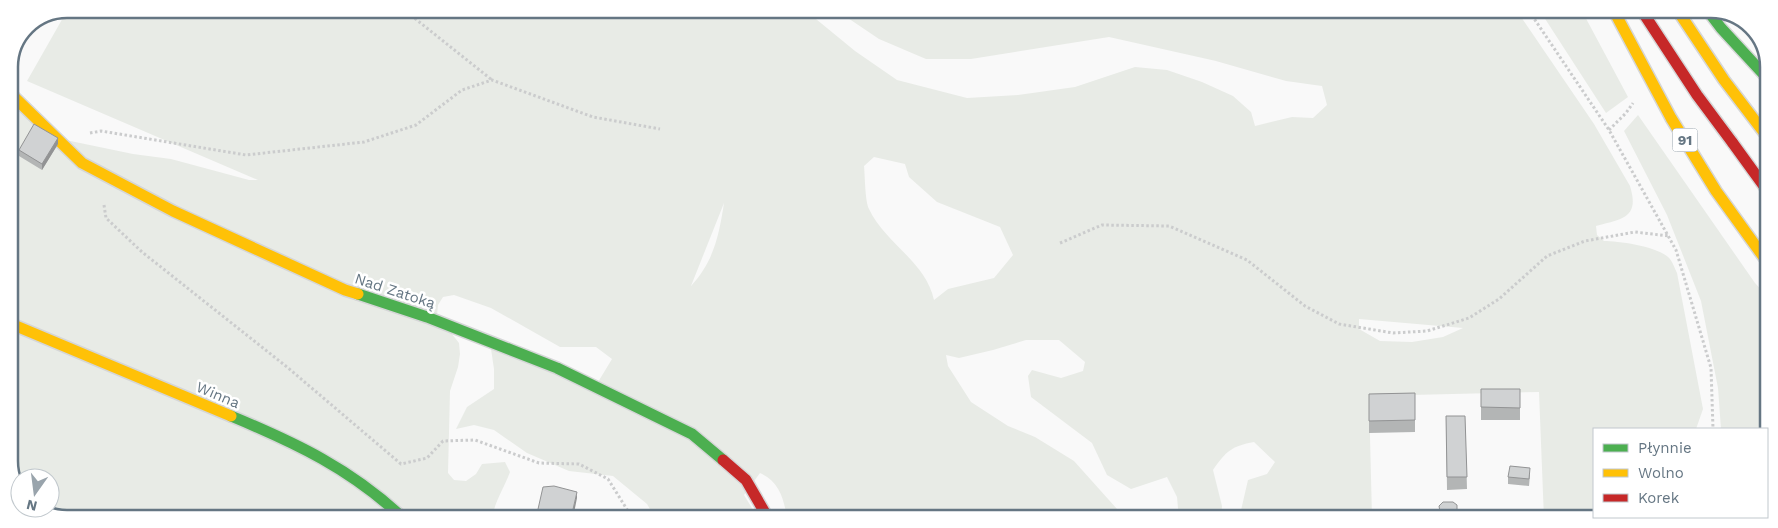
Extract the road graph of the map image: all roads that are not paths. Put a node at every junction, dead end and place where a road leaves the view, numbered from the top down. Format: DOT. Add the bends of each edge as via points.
graph roads {
  1 [pos="1618,18"];
  2 [pos="1647,18"];
  3 [pos="1683,18"];
  4 [pos="1713,18"];
  5 [pos="1760,70"];
  6 [pos="18,101"];
  7 [pos="1760,127"];
  8 [pos="1760,182"];
  9 [pos="1760,252"];
  10 [pos="18,327"];
  11 [pos="396,510"];
  12 [pos="763,510"];
  1 -- 9 [label="street, 91, bridge" via="1671,118 1711,183"];
  2 -- 8 [label="street, bridge"];
  3 -- 7 [label="street, bridge"];
  4 -- 5 [label="street"];
  6 -- 12 [label="street, Nad Zatoką" via="82,163 173,211 344,290 427,317 557,368 692,434 746,480"];
  10 -- 11 [label="street, Winna" via="277,436 333,464"];
}
